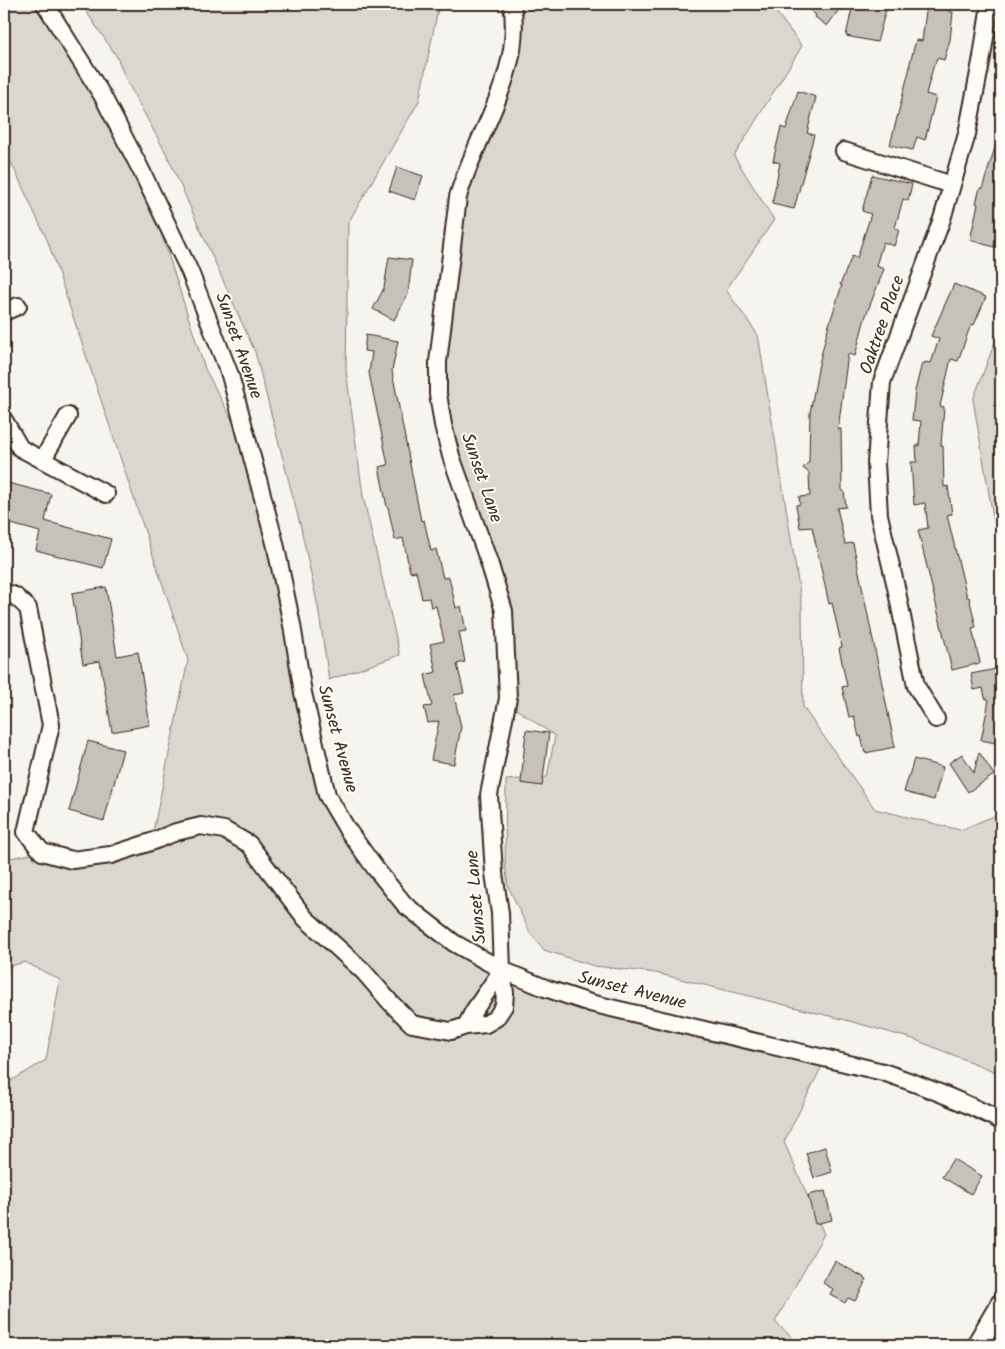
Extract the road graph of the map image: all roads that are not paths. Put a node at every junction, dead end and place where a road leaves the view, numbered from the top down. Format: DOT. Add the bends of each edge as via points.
graph roads {
  1 [pos="44,4"];
  2 [pos="512,4"];
  3 [pos="990,4"];
  4 [pos="844,151"];
  5 [pos="952,185"];
  6 [pos="68,416"];
  7 [pos="4,420"];
  8 [pos="43,460"];
  9 [pos="106,494"];
  10 [pos="4,592"];
  11 [pos="936,719"];
  12 [pos="502,970"];
  13 [pos="466,1026"];
  14 [pos="1001,1121"];
  15 [pos="1001,1304"];
  16 [pos="977,1345"];
  1 -- 12 [label="street, Sunset Avenue" via="102,95 141,170 190,272 230,375 275,542 303,693 328,795 347,829 405,905 454,943"];
  2 -- 12 [label="street, Sunset Lane" via="514,37 505,83 458,197 438,362 438,394 451,456 504,611 508,698 489,795"];
  3 -- 5 [label="street, Oaktree Place" via="969,124"];
  4 -- 5 [label="street"];
  5 -- 11 [label="street, Oaktree Place" via="882,382 876,463 879,515 916,686"];
  6 -- 8 [label="street"];
  7 -- 8 [label="street" via="20,448"];
  8 -- 9 [label="street"];
  10 -- 13 [label="street, Sunset Lane" via="15,596 28,608 51,725 26,832 42,852 72,860 111,855 201,826 224,830 249,844 305,918 363,971 412,1024 451,1031"];
  12 -- 13 [label="street"];
  12 -- 13 [label="street, Sunset Lane" via="504,1006 496,1018 486,1024"];
  12 -- 14 [label="street, Sunset Avenue" via="590,1003 883,1072 969,1104"];
  15 -- 16 [label="main road"];
}
